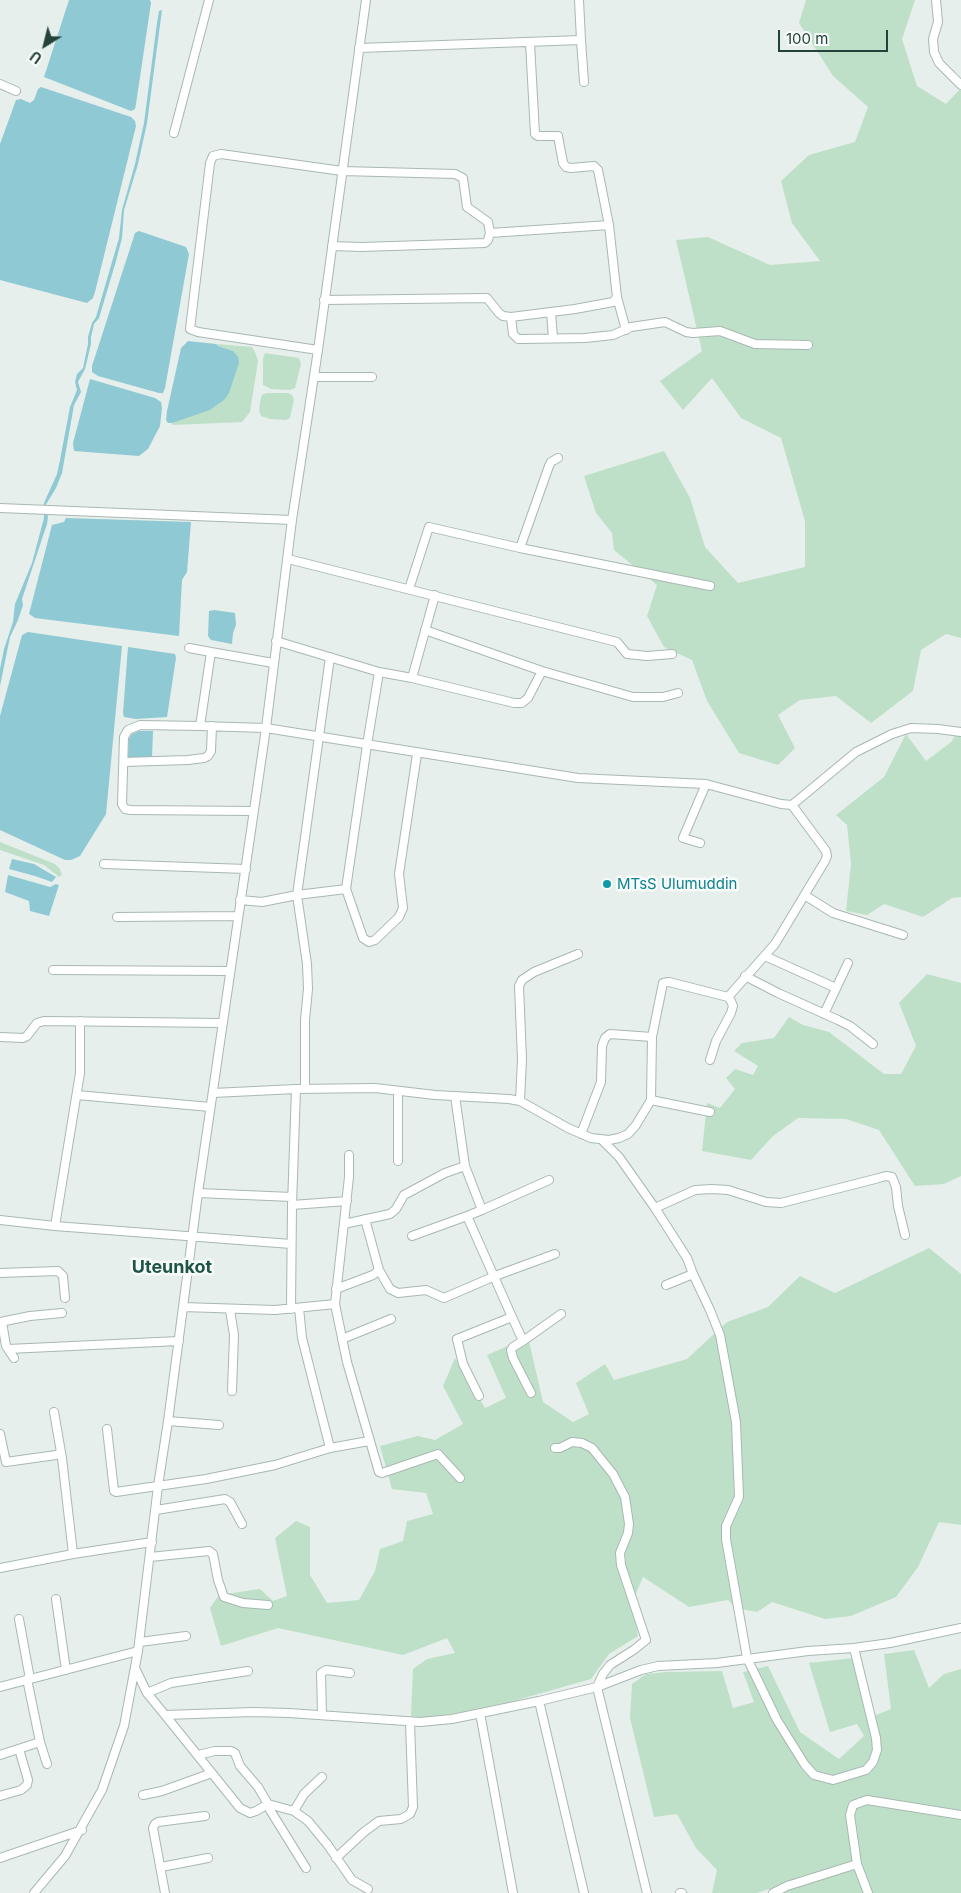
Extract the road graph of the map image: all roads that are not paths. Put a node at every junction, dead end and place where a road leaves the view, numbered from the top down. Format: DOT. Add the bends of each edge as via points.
graph roads {
  1 [pos="209,0"];
  2 [pos="366,0"];
  3 [pos="579,0"];
  4 [pos="936,0"];
  5 [pos="581,40"];
  6 [pos="530,43"];
  7 [pos="359,48"];
  8 [pos="584,82"];
  9 [pos="0,84"];
  10 [pos="961,86"];
  11 [pos="16,92"];
  12 [pos="174,133"];
  13 [pos="343,166"];
  14 [pos="609,225"];
  15 [pos="490,232"];
  16 [pos="332,246"];
  17 [pos="617,297"];
  18 [pos="324,300"];
  19 [pos="552,312"];
  20 [pos="511,316"];
  21 [pos="626,330"];
  22 [pos="552,338"];
  23 [pos="808,345"];
  24 [pos="318,350"];
  25 [pos="314,377"];
  26 [pos="372,377"];
  27 [pos="558,458"];
  28 [pos="0,508"];
  29 [pos="292,520"];
  30 [pos="520,548"];
  31 [pos="288,559"];
  32 [pos="710,586"];
  33 [pos="409,589"];
  34 [pos="435,595"];
  35 [pos="425,630"];
  36 [pos="276,641"];
  37 [pos="189,648"];
  38 [pos="211,652"];
  39 [pos="672,654"];
  40 [pos="330,656"];
  41 [pos="274,662"];
  42 [pos="542,671"];
  43 [pos="379,672"];
  44 [pos="412,678"];
  45 [pos="678,693"];
  46 [pos="200,726"];
  47 [pos="212,726"];
  48 [pos="266,728"];
  49 [pos="961,732"];
  50 [pos="319,737"];
  51 [pos="367,745"];
  52 [pos="418,754"];
  53 [pos="124,762"];
  54 [pos="706,784"];
  55 [pos="792,805"];
  56 [pos="253,811"];
  57 [pos="700,843"];
  58 [pos="104,864"];
  59 [pos="246,869"];
  60 [pos="346,889"];
  61 [pos="297,895"];
  62 [pos="806,896"];
  63 [pos="240,900"];
  64 [pos="238,916"];
  65 [pos="117,917"];
  66 [pos="903,935"];
  67 [pos="578,954"];
  68 [pos="765,956"];
  69 [pos="848,963"];
  70 [pos="53,970"];
  71 [pos="229,971"];
  72 [pos="745,976"];
  73 [pos="836,988"];
  74 [pos="728,997"];
  75 [pos="824,1014"];
  76 [pos="80,1021"];
  77 [pos="222,1023"];
  78 [pos="0,1037"];
  79 [pos="652,1037"];
  80 [pos="873,1044"];
  81 [pos="710,1060"];
  82 [pos="305,1088"];
  83 [pos="296,1089"];
  84 [pos="398,1091"];
  85 [pos="213,1093"];
  86 [pos="77,1095"];
  87 [pos="455,1096"];
  88 [pos="651,1100"];
  89 [pos="520,1102"];
  90 [pos="210,1107"];
  91 [pos="710,1112"];
  92 [pos="581,1134"];
  93 [pos="602,1140"];
  94 [pos="348,1155"];
  95 [pos="398,1161"];
  96 [pos="465,1166"];
  97 [pos="549,1180"];
  98 [pos="198,1193"];
  99 [pos="292,1201"];
  100 [pos="347,1201"];
  101 [pos="656,1208"];
  102 [pos="482,1210"];
  103 [pos="468,1216"];
  104 [pos="364,1219"];
  105 [pos="0,1220"];
  106 [pos="344,1224"];
  107 [pos="55,1226"];
  108 [pos="905,1235"];
  109 [pos="193,1236"];
  110 [pos="412,1236"];
  111 [pos="291,1244"];
  112 [pos="556,1254"];
  113 [pos="379,1270"];
  114 [pos="0,1273"];
  115 [pos="693,1274"];
  116 [pos="495,1276"];
  117 [pos="666,1285"];
  118 [pos="336,1289"];
  119 [pos="65,1298"];
  120 [pos="335,1304"];
  121 [pos="183,1307"];
  122 [pos="295,1308"];
  123 [pos="230,1310"];
  124 [pos="62,1313"];
  125 [pos="561,1314"];
  126 [pos="512,1317"];
  127 [pos="391,1319"];
  128 [pos="1,1322"];
  129 [pos="342,1339"];
  130 [pos="178,1341"];
  131 [pos="523,1341"];
  132 [pos="8,1349"];
  133 [pos="14,1358"];
  134 [pos="232,1391"];
  135 [pos="531,1393"];
  136 [pos="479,1396"];
  137 [pos="54,1412"];
  138 [pos="168,1422"];
  139 [pos="219,1425"];
  140 [pos="107,1429"];
  141 [pos="0,1434"];
  142 [pos="369,1441"];
  143 [pos="330,1448"];
  144 [pos="555,1448"];
  145 [pos="61,1453"];
  146 [pos="3,1462"];
  147 [pos="460,1478"];
  148 [pos="158,1486"];
  149 [pos="156,1510"];
  150 [pos="242,1524"];
  151 [pos="152,1542"];
  152 [pos="73,1554"];
  153 [pos="150,1557"];
  154 [pos="0,1568"];
  155 [pos="56,1599"];
  156 [pos="268,1604"];
  157 [pos="19,1619"];
  158 [pos="961,1628"];
  159 [pos="186,1636"];
  160 [pos="140,1642"];
  161 [pos="854,1648"];
  162 [pos="138,1651"];
  163 [pos="747,1658"];
  164 [pos="135,1668"];
  165 [pos="66,1670"];
  166 [pos="248,1671"];
  167 [pos="350,1673"];
  168 [pos="29,1679"];
  169 [pos="0,1687"];
  170 [pos="597,1687"];
  171 [pos="146,1693"];
  172 [pos="539,1701"];
  173 [pos="480,1713"];
  174 [pos="165,1715"];
  175 [pos="322,1715"];
  176 [pos="410,1722"];
  177 [pos="40,1742"];
  178 [pos="19,1749"];
  179 [pos="0,1755"];
  180 [pos="198,1755"];
  181 [pos="47,1764"];
  182 [pos="212,1773"];
  183 [pos="322,1777"];
  184 [pos="143,1795"];
  185 [pos="0,1796"];
  186 [pos="268,1804"];
  187 [pos="294,1811"];
  188 [pos="961,1815"];
  189 [pos="205,1816"];
  190 [pos="82,1830"];
  191 [pos="0,1858"];
  192 [pos="208,1858"];
  193 [pos="336,1858"];
  194 [pos="857,1864"];
  195 [pos="161,1867"];
  196 [pos="306,1868"];
  197 [pos="368,1889"];
  198 [pos="34,1893"];
  199 [pos="165,1893"];
  200 [pos="514,1893"];
  201 [pos="584,1893"];
  202 [pos="647,1893"];
  203 [pos="773,1893"];
  204 [pos="868,1893"];
  1 -- 12 [label="street"];
  2 -- 7 [label="street"];
  3 -- 5 [label="street"];
  4 -- 10 [label="street" via="938,22 933,39 934,52 939,63"];
  5 -- 6 [label="street"];
  5 -- 8 [label="street"];
  6 -- 7 [label="street"];
  6 -- 14 [label="street" via="535,134 558,136 562,163 566,167 597,167"];
  7 -- 13 [label="street"];
  9 -- 11 [label="street"];
  13 -- 15 [label="street" via="460,175 464,181 467,207 488,222"];
  13 -- 16 [label="street"];
  13 -- 24 [label="street" via="221,154 213,156 210,163 190,329"];
  14 -- 15 [label="street"];
  14 -- 17 [label="street"];
  15 -- 16 [label="street" via="485,243"];
  16 -- 18 [label="street"];
  17 -- 19 [label="street" via="613,302"];
  17 -- 21 [label="street"];
  18 -- 20 [label="street" via="487,298 498,313"];
  18 -- 24 [label="street"];
  19 -- 20 [label="street"];
  19 -- 22 [label="street"];
  20 -- 22 [label="street" via="513,334 518,338"];
  21 -- 22 [label="street" via="613,335"];
  21 -- 23 [label="street" via="666,322 679,330 694,333 720,331 755,344"];
  24 -- 25 [label="street"];
  25 -- 26 [label="street"];
  25 -- 29 [label="street"];
  27 -- 30 [label="street" via="549,466"];
  28 -- 29 [label="street"];
  29 -- 31 [label="street"];
  30 -- 32 [label="street"];
  30 -- 33 [label="street" via="429,527"];
  31 -- 33 [label="street"];
  31 -- 36 [label="street"];
  33 -- 34 [label="street"];
  34 -- 35 [label="street"];
  34 -- 39 [label="street" via="617,642 626,654"];
  35 -- 42 [label="street"];
  35 -- 44 [label="street"];
  36 -- 40 [label="street"];
  36 -- 41 [label="street"];
  37 -- 38 [label="street"];
  38 -- 41 [label="street"];
  38 -- 46 [label="street"];
  40 -- 43 [label="street"];
  40 -- 50 [label="street"];
  41 -- 48 [label="street"];
  42 -- 44 [label="street" via="522,703"];
  42 -- 45 [label="street" via="633,696 662,697"];
  43 -- 44 [label="street"];
  43 -- 51 [label="street"];
  46 -- 47 [label="street"];
  46 -- 53 [label="street" via="135,726 124,737"];
  47 -- 48 [label="street"];
  47 -- 53 [label="street" via="211,751 204,758"];
  48 -- 50 [label="street"];
  48 -- 56 [label="street"];
  49 -- 55 [label="street" via="911,728 892,734 856,752"];
  50 -- 51 [label="street"];
  50 -- 61 [label="street"];
  51 -- 52 [label="street"];
  51 -- 60 [label="street"];
  52 -- 54 [label="street" via="578,778"];
  52 -- 60 [label="street" via="399,874 403,903 401,913 375,940 369,942 363,938"];
  53 -- 56 [label="street" via="122,804 125,809"];
  54 -- 55 [label="street"];
  54 -- 57 [label="street" via="683,838"];
  55 -- 62 [label="street" via="827,856"];
  56 -- 59 [label="street"];
  58 -- 59 [label="street"];
  59 -- 63 [label="street"];
  60 -- 61 [label="street"];
  61 -- 63 [label="street" via="262,902"];
  61 -- 82 [label="street" via="307,964"];
  62 -- 66 [label="street" via="833,913"];
  62 -- 68 [label="street"];
  63 -- 64 [label="street"];
  64 -- 65 [label="street"];
  64 -- 71 [label="street"];
  67 -- 89 [label="street" via="534,972 519,986"];
  68 -- 72 [label="street"];
  68 -- 73 [label="street"];
  69 -- 73 [label="street"];
  70 -- 71 [label="street"];
  71 -- 77 [label="street"];
  72 -- 74 [label="street"];
  72 -- 75 [label="street"];
  73 -- 75 [label="street"];
  74 -- 79 [label="street" via="663,983"];
  74 -- 81 [label="street" via="733,1006 731,1013"];
  75 -- 80 [label="street" via="850,1026"];
  76 -- 77 [label="street"];
  76 -- 78 [label="street" via="44,1020 36,1023 23,1038"];
  76 -- 86 [label="street" via="81,1060"];
  77 -- 85 [label="street"];
  79 -- 88 [label="street"];
  79 -- 92 [label="street" via="610,1034 605,1038 602,1082"];
  82 -- 83 [label="street"];
  82 -- 84 [label="street"];
  83 -- 85 [label="street"];
  83 -- 99 [label="street"];
  84 -- 87 [label="street"];
  84 -- 95 [label="street"];
  85 -- 90 [label="street"];
  86 -- 90 [label="street"];
  86 -- 107 [label="street"];
  87 -- 89 [label="street"];
  87 -- 96 [label="street"];
  88 -- 91 [label="street"];
  88 -- 93 [label="street" via="631,1132 620,1138"];
  89 -- 92 [label="street"];
  90 -- 98 [label="street"];
  92 -- 93 [label="street"];
  93 -- 101 [label="street" via="619,1157"];
  94 -- 100 [label="street"];
  96 -- 102 [label="street"];
  96 -- 104 [label="street" via="404,1195 390,1214"];
  97 -- 102 [label="street"];
  98 -- 99 [label="street"];
  98 -- 109 [label="street"];
  99 -- 100 [label="street"];
  99 -- 111 [label="street"];
  100 -- 106 [label="street"];
  101 -- 108 [label="street" via="695,1190 720,1189 766,1202 781,1202 886,1176 892,1177 896,1187"];
  101 -- 115 [label="street" via="687,1258"];
  102 -- 103 [label="street"];
  103 -- 110 [label="street"];
  103 -- 116 [label="street"];
  104 -- 106 [label="street"];
  104 -- 113 [label="street"];
  105 -- 107 [label="street"];
  106 -- 118 [label="street"];
  107 -- 109 [label="street"];
  109 -- 111 [label="street"];
  109 -- 121 [label="street"];
  111 -- 122 [label="street"];
  112 -- 116 [label="street"];
  113 -- 116 [label="street" via="390,1289 398,1293 426,1290 444,1298"];
  113 -- 118 [label="street"];
  114 -- 119 [label="street" via="60,1272"];
  115 -- 117 [label="street"];
  115 -- 163 [label="street" via="720,1336 736,1422 739,1497 726,1526 726,1539"];
  116 -- 126 [label="street"];
  118 -- 120 [label="street"];
  120 -- 122 [label="street"];
  120 -- 129 [label="street"];
  121 -- 123 [label="street"];
  121 -- 130 [label="street"];
  122 -- 123 [label="street"];
  122 -- 143 [label="street"];
  123 -- 134 [label="street" via="234,1335"];
  124 -- 128 [label="street"];
  125 -- 131 [label="street"];
  126 -- 131 [label="street"];
  126 -- 136 [label="street" via="457,1339 463,1364"];
  127 -- 129 [label="street"];
  128 -- 132 [label="street"];
  129 -- 142 [label="street"];
  130 -- 132 [label="street"];
  130 -- 138 [label="street"];
  131 -- 135 [label="street" via="513,1347 513,1358"];
  132 -- 133 [label="street"];
  137 -- 145 [label="street"];
  138 -- 139 [label="street"];
  138 -- 148 [label="street"];
  140 -- 148 [label="street" via="114,1491"];
  141 -- 146 [label="street"];
  142 -- 143 [label="street"];
  142 -- 147 [label="street" via="382,1473 438,1454"];
  143 -- 148 [label="street" via="274,1465"];
  144 -- 170 [label="street" via="572,1442 592,1448 613,1474 625,1497 629,1524 620,1553 621,1565 646,1640 610,1665"];
  145 -- 146 [label="street"];
  145 -- 152 [label="street"];
  148 -- 149 [label="street"];
  149 -- 150 [label="street" via="225,1498"];
  149 -- 151 [label="street"];
  151 -- 152 [label="street"];
  151 -- 153 [label="street"];
  152 -- 154 [label="street"];
  153 -- 156 [label="street" via="210,1551 224,1597 243,1603"];
  153 -- 160 [label="street"];
  155 -- 165 [label="street"];
  157 -- 168 [label="street"];
  158 -- 161 [label="street"];
  159 -- 160 [label="street"];
  160 -- 162 [label="street"];
  161 -- 163 [label="street"];
  161 -- 163 [label="street" via="877,1750 866,1770 833,1780 814,1775 804,1765 777,1720"];
  162 -- 164 [label="street"];
  162 -- 165 [label="street"];
  163 -- 170 [label="street" via="658,1666"];
  164 -- 171 [label="street"];
  164 -- 190 [label="street" via="114,1759"];
  165 -- 168 [label="street"];
  166 -- 171 [label="street" via="171,1683"];
  167 -- 175 [label="street" via="326,1670 321,1673"];
  168 -- 169 [label="street"];
  168 -- 177 [label="street"];
  170 -- 172 [label="street"];
  170 -- 202 [label="street"];
  171 -- 174 [label="street"];
  172 -- 173 [label="street"];
  172 -- 201 [label="street"];
  173 -- 176 [label="street"];
  173 -- 200 [label="street"];
  174 -- 175 [label="street" via="253,1712"];
  174 -- 180 [label="street"];
  175 -- 176 [label="street"];
  176 -- 193 [label="street" via="413,1808 410,1814 401,1819 379,1821"];
  177 -- 178 [label="street"];
  177 -- 181 [label="street"];
  178 -- 179 [label="street"];
  178 -- 185 [label="street" via="27,1786"];
  180 -- 182 [label="street"];
  180 -- 186 [label="street" via="216,1751 235,1753 240,1766"];
  182 -- 184 [label="street"];
  182 -- 186 [label="street" via="245,1811 250,1813"];
  183 -- 187 [label="street" via="304,1794"];
  186 -- 187 [label="street"];
  186 -- 196 [label="street"];
  187 -- 193 [label="street" via="308,1821"];
  188 -- 194 [label="street" via="867,1800 854,1805 850,1815"];
  189 -- 195 [label="street" via="155,1824 153,1828"];
  190 -- 191 [label="street"];
  190 -- 198 [label="street" via="66,1856"];
  192 -- 195 [label="street"];
  193 -- 197 [label="street" via="352,1880"];
  194 -- 203 [label="street"];
  194 -- 204 [label="street"];
  195 -- 199 [label="street"];
}
